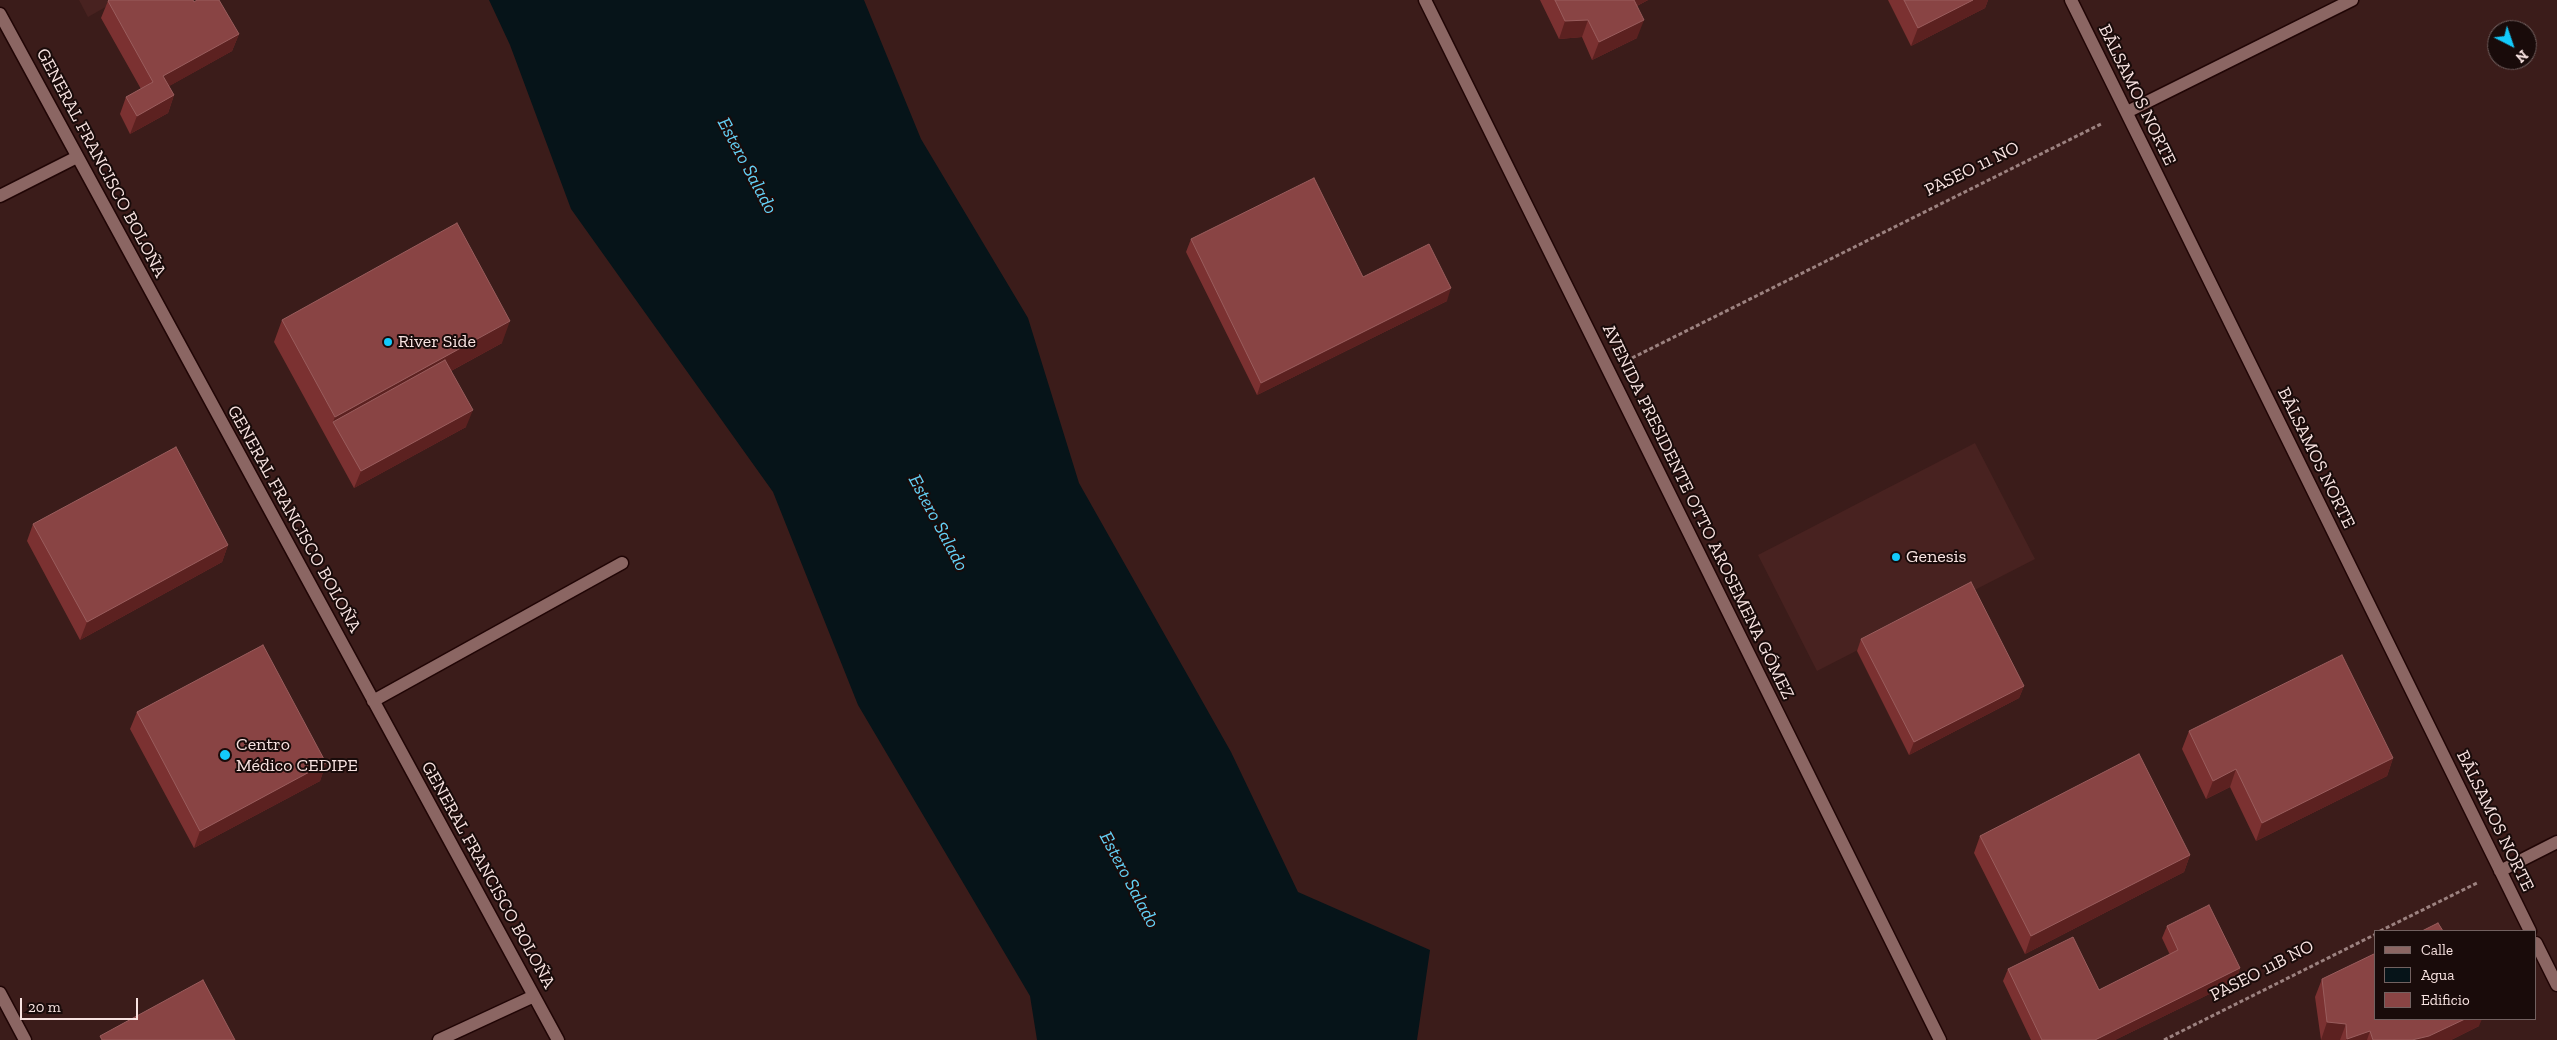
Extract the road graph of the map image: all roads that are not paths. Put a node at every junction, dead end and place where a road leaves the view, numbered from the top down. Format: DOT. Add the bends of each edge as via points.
graph roads {
  1 [pos="1425,0"];
  2 [pos="2071,0"];
  3 [pos="2352,0"];
  4 [pos="0,14"];
  5 [pos="2126,112"];
  6 [pos="78,157"];
  7 [pos="0,196"];
  8 [pos="622,563"];
  9 [pos="373,701"];
  10 [pos="2557,842"];
  11 [pos="2500,871"];
  12 [pos="2530,930"];
  13 [pos="2537,945"];
  14 [pos="2557,985"];
  15 [pos="0,993"];
  16 [pos="534,996"];
  17 [pos="26,1040"];
  18 [pos="439,1040"];
  19 [pos="558,1040"];
  20 [pos="1940,1040"];
  1 -- 20 [label="street, AVENIDA PRESIDENTE OTTO AROSEMENA GÓMEZ"];
  2 -- 5 [label="street, BÁLSAMOS NORTE"];
  3 -- 5 [label="street"];
  4 -- 6 [label="street, GENERAL FRANCISCO BOLOÑA"];
  5 -- 11 [label="street, BÁLSAMOS NORTE"];
  6 -- 7 [label="street"];
  6 -- 9 [label="street, GENERAL FRANCISCO BOLOÑA"];
  8 -- 9 [label="street"];
  9 -- 16 [label="street, GENERAL FRANCISCO BOLOÑA"];
  10 -- 11 [label="street"];
  11 -- 12 [label="street, BÁLSAMOS NORTE"];
  13 -- 14 [label="street"];
  15 -- 17 [label="street"];
  16 -- 18 [label="street"];
  16 -- 19 [label="street, GENERAL FRANCISCO BOLOÑA"];
}
